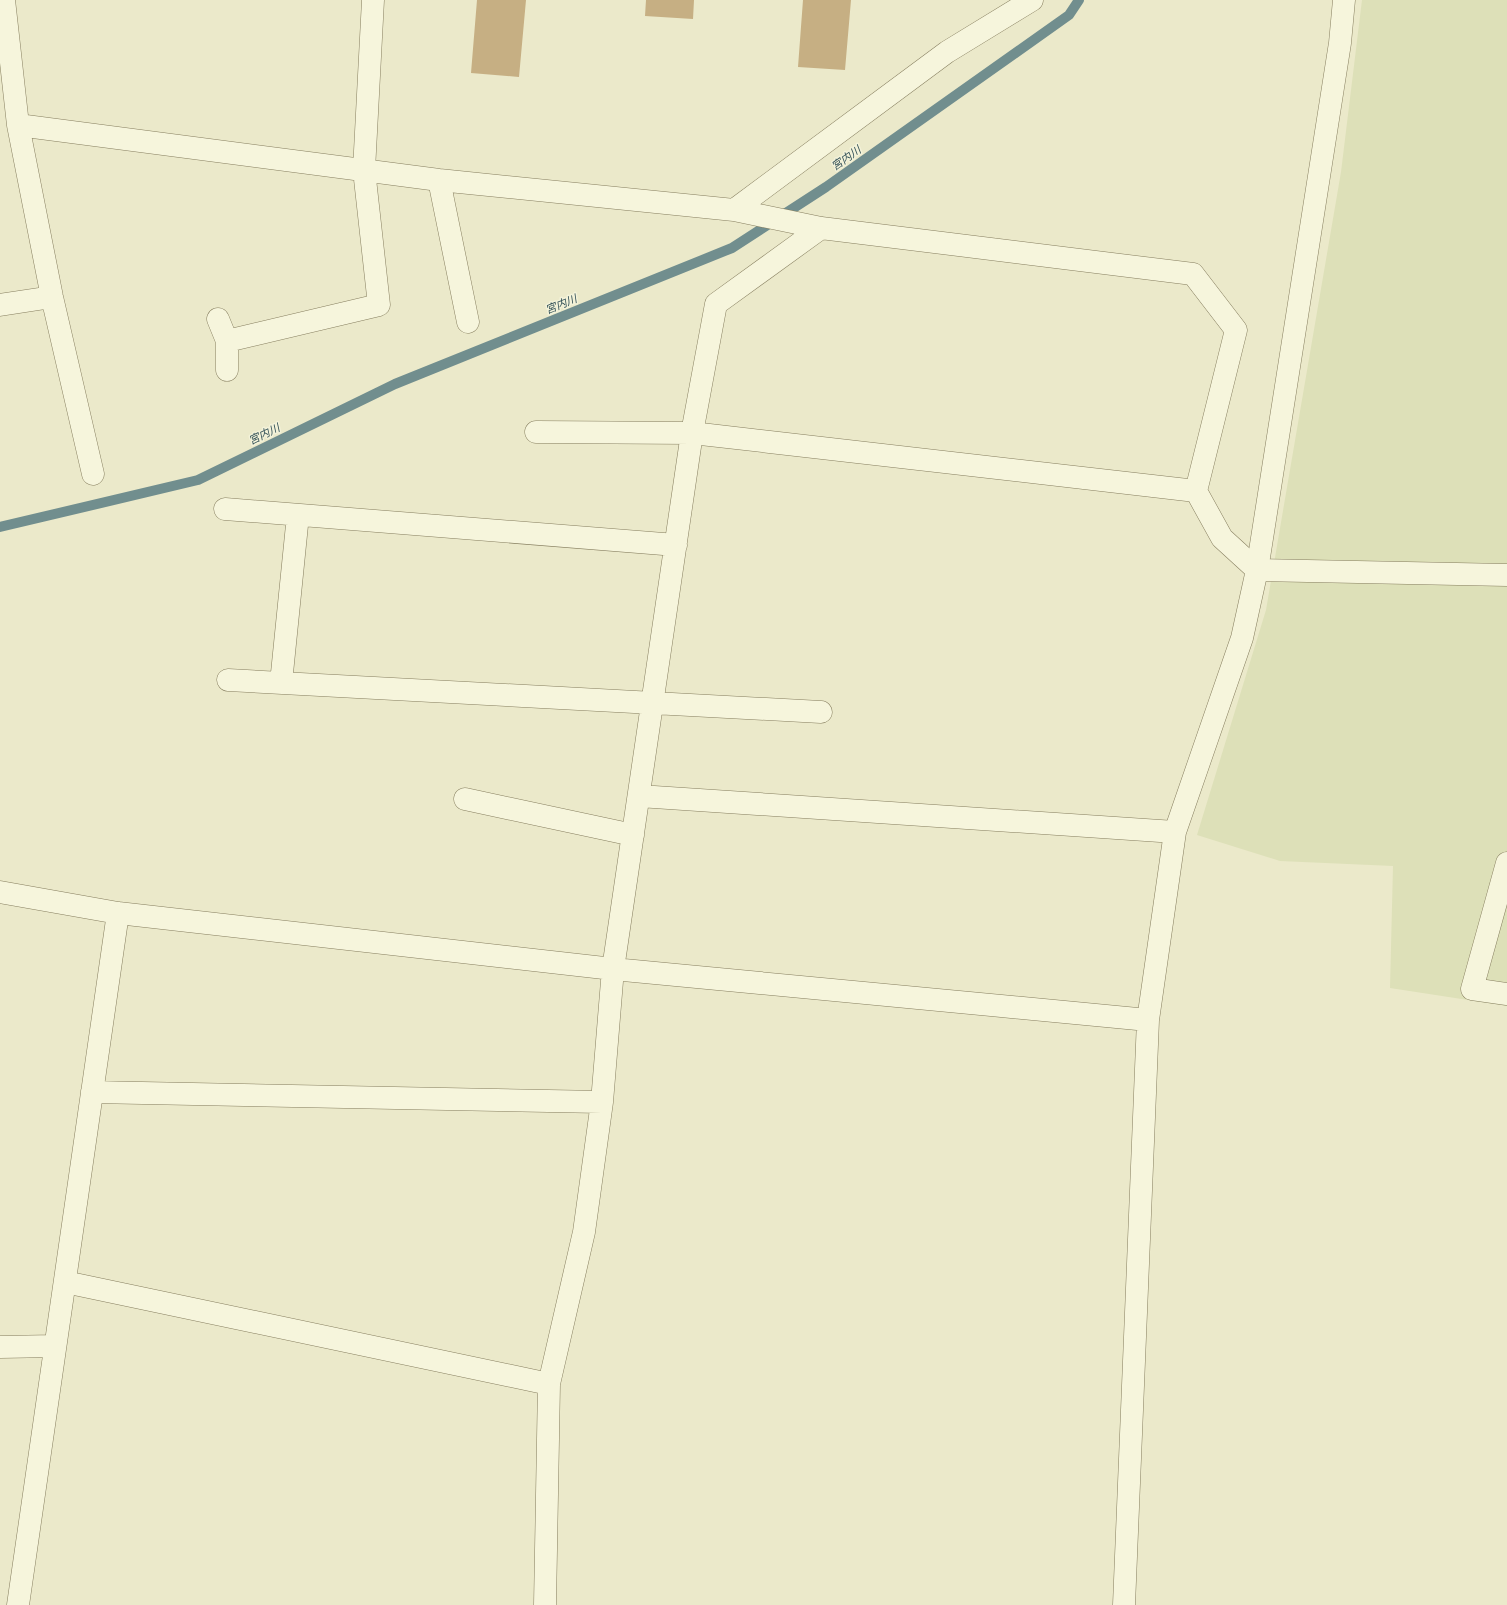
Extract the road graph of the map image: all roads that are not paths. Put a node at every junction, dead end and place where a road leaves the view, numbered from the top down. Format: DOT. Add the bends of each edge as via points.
graph roads {
  1 [pos="4,0"];
  2 [pos="373,0"];
  3 [pos="1032,0"];
  4 [pos="1344,0"];
  5 [pos="18,125"];
  6 [pos="364,170"];
  7 [pos="439,180"];
  8 [pos="734,210"];
  9 [pos="821,228"];
  10 [pos="52,297"];
  11 [pos="0,305"];
  12 [pos="218,319"];
  13 [pos="468,322"];
  14 [pos="227,341"];
  15 [pos="227,370"];
  16 [pos="536,432"];
  17 [pos="692,433"];
  18 [pos="93,474"];
  19 [pos="1196,491"];
  20 [pos="225,509"];
  21 [pos="298,515"];
  22 [pos="676,545"];
  23 [pos="1258,570"];
  24 [pos="1507,575"];
  25 [pos="228,680"];
  26 [pos="281,683"];
  27 [pos="652,704"];
  28 [pos="821,712"];
  29 [pos="639,796"];
  30 [pos="465,799"];
  31 [pos="1175,832"];
  32 [pos="632,835"];
  33 [pos="1507,863"];
  34 [pos="0,892"];
  35 [pos="118,913"];
  36 [pos="612,969"];
  37 [pos="1507,994"];
  38 [pos="1148,1020"];
  39 [pos="92,1092"];
  40 [pos="602,1102"];
  41 [pos="65,1282"];
  42 [pos="55,1346"];
  43 [pos="0,1347"];
  44 [pos="549,1384"];
  45 [pos="18,1605"];
  46 [pos="545,1605"];
  47 [pos="1124,1605"];
  1 -- 5 [label="street"];
  2 -- 6 [label="street"];
  3 -- 8 [label="street" via="948,52"];
  4 -- 23 [label="street" via="1340,43"];
  5 -- 6 [label="street"];
  5 -- 10 [label="street"];
  6 -- 7 [label="street"];
  6 -- 14 [label="street" via="379,306"];
  7 -- 8 [label="street"];
  7 -- 13 [label="street"];
  8 -- 9 [label="street"];
  9 -- 17 [label="street" via="716,304"];
  9 -- 19 [label="street" via="1193,274 1236,330"];
  10 -- 11 [label="street"];
  10 -- 18 [label="street"];
  12 -- 14 [label="street"];
  14 -- 15 [label="street"];
  16 -- 17 [label="street"];
  17 -- 19 [label="street"];
  17 -- 22 [label="street"];
  19 -- 23 [label="street" via="1222,538"];
  20 -- 21 [label="street"];
  21 -- 22 [label="street"];
  21 -- 26 [label="street"];
  22 -- 27 [label="street"];
  23 -- 24 [label="street"];
  23 -- 31 [label="street" via="1242,638"];
  25 -- 26 [label="street"];
  26 -- 27 [label="street"];
  27 -- 28 [label="street"];
  27 -- 29 [label="street"];
  29 -- 31 [label="street"];
  29 -- 32 [label="street"];
  30 -- 32 [label="street"];
  31 -- 38 [label="street"];
  32 -- 36 [label="street"];
  33 -- 37 [label="street" via="1472,989"];
  34 -- 35 [label="street"];
  35 -- 36 [label="street"];
  35 -- 39 [label="street"];
  36 -- 38 [label="street"];
  36 -- 40 [label="street"];
  38 -- 47 [label="street"];
  39 -- 40 [label="street"];
  39 -- 41 [label="street"];
  40 -- 44 [label="street" via="584,1232"];
  41 -- 42 [label="street"];
  41 -- 44 [label="street"];
  42 -- 43 [label="street"];
  42 -- 45 [label="street"];
  44 -- 46 [label="street"];
}
